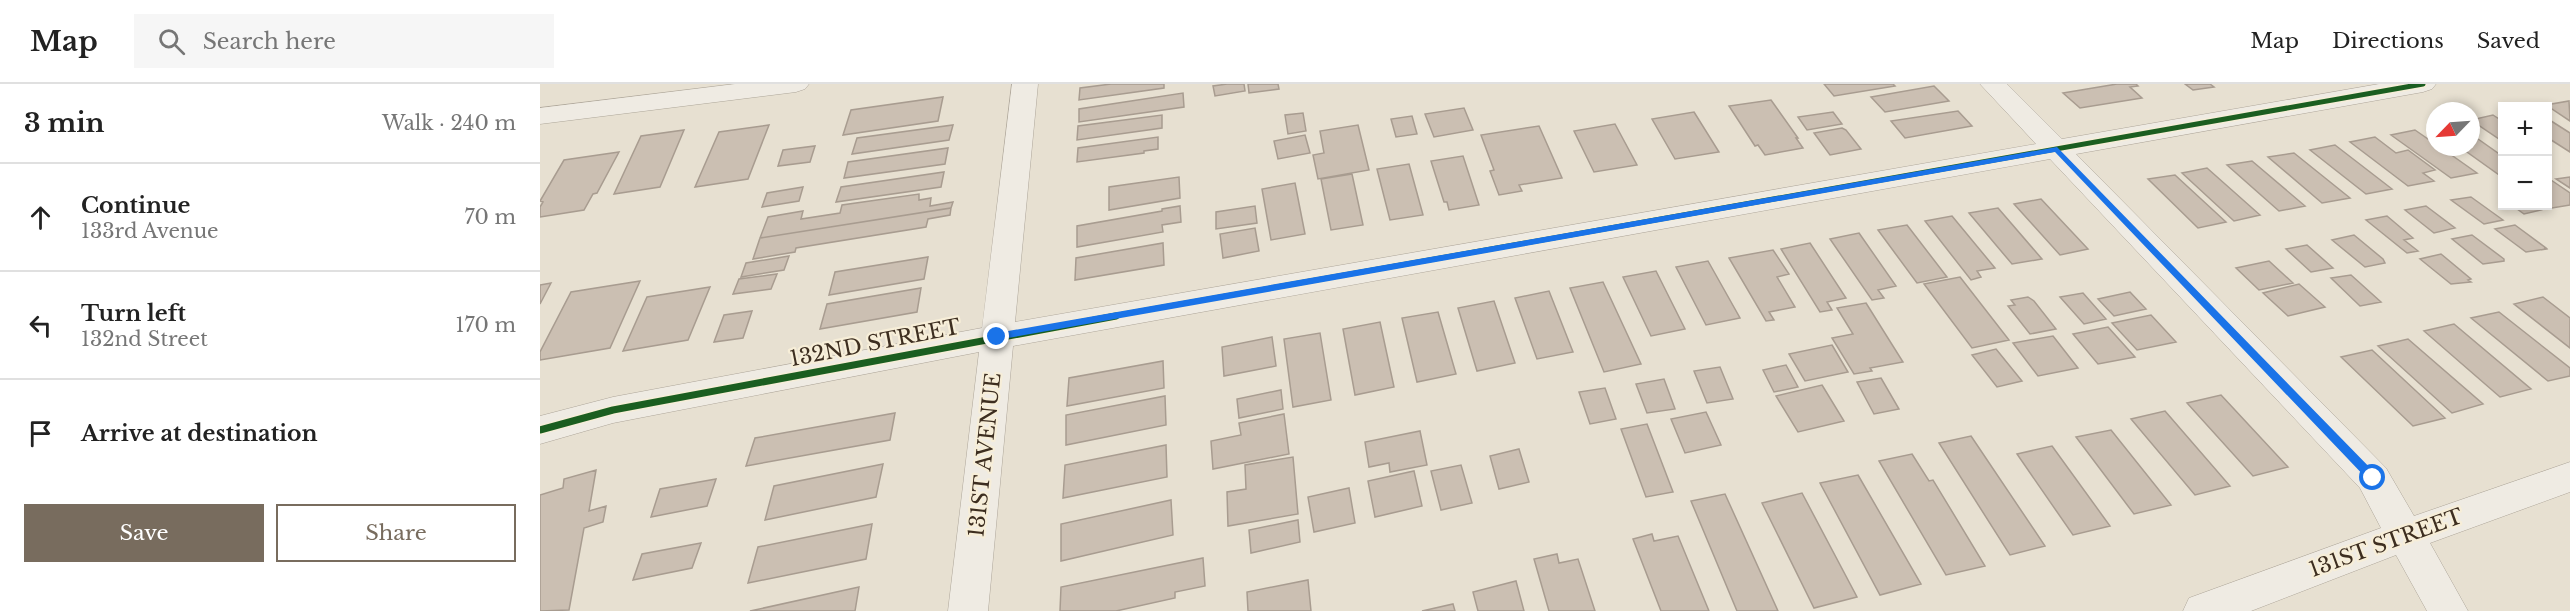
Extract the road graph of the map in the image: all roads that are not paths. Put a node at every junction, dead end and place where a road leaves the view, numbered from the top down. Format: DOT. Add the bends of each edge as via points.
graph roads {
  1 [pos="796,84"];
  2 [pos="1025,84"];
  3 [pos="1993,84"];
  4 [pos="2423,84"];
  5 [pos="540,116"];
  6 [pos="2057,149"];
  7 [pos="997,337"];
  8 [pos="540,430"];
  9 [pos="2570,477"];
  10 [pos="2406,535"];
  11 [pos="968,611"];
  12 [pos="2203,611"];
  13 [pos="2448,611"];
  1 -- 5 [label="street"];
  2 -- 7 [label="street, 131ST AVENUE"];
  3 -- 6 [label="street"];
  4 -- 6 [label="street, 132ND STREET"];
  6 -- 7 [label="street, 132ND STREET"];
  6 -- 10 [label="street" via="2373,478"];
  7 -- 8 [label="street, 132ND STREET" via="613,411"];
  7 -- 11 [label="street, 131ST AVENUE"];
  9 -- 10 [label="street, 131ST STREET"];
  10 -- 12 [label="street, 131ST STREET"];
  10 -- 13 [label="street"];
}
